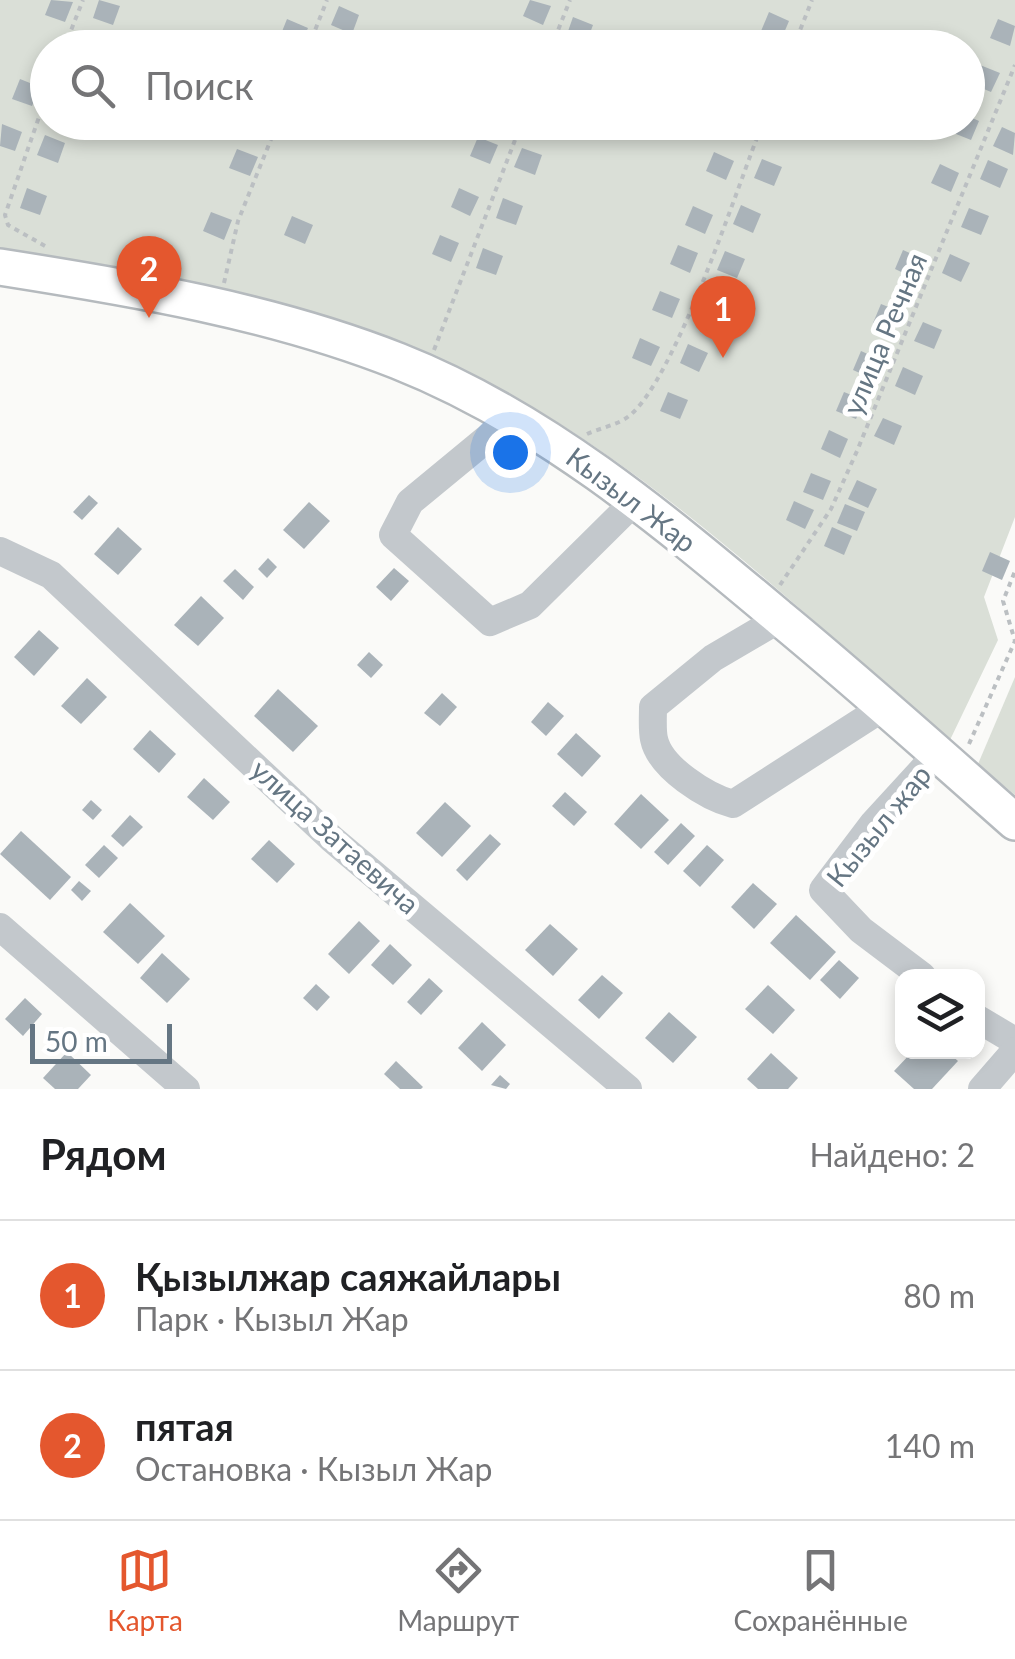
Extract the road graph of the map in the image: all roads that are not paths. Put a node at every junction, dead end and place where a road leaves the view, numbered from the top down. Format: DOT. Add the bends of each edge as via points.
graph roads {
  1 [pos="0,267"];
  2 [pos="513,417"];
  3 [pos="636,500"];
  4 [pos="0,551"];
  5 [pos="772,611"];
  6 [pos="884,706"];
  7 [pos="947,762"];
  8 [pos="1015,822"];
  9 [pos="0,927"];
  10 [pos="913,969"];
  11 [pos="985,1023"];
  12 [pos="1015,1040"];
  13 [pos="1015,1051"];
  14 [pos="186,1089"];
  15 [pos="628,1089"];
  16 [pos="982,1089"];
  1 -- 2 [label="main road, Кызыл Жар" via="221,308 347,342"];
  2 -- 3 [label="main road, Кызыл Жар"];
  2 -- 3 [label="street" via="410,502 393,535 490,622 530,604"];
  3 -- 5 [label="main road, Кызыл Жар"];
  4 -- 15 [label="street, улица Затаевича" via="51,575 332,839"];
  5 -- 6 [label="main road, Кызыл Жар"];
  5 -- 6 [label="street" via="653,707 654,741 668,764 732,804"];
  6 -- 7 [label="main road, Кызыл Жар"];
  7 -- 8 [label="main road, Кызыл Жар"];
  7 -- 10 [label="street, Кызыл жар" via="874,824 823,890"];
  9 -- 14 [label="street"];
  11 -- 12 [label="street"];
  13 -- 16 [label="street"];
}
